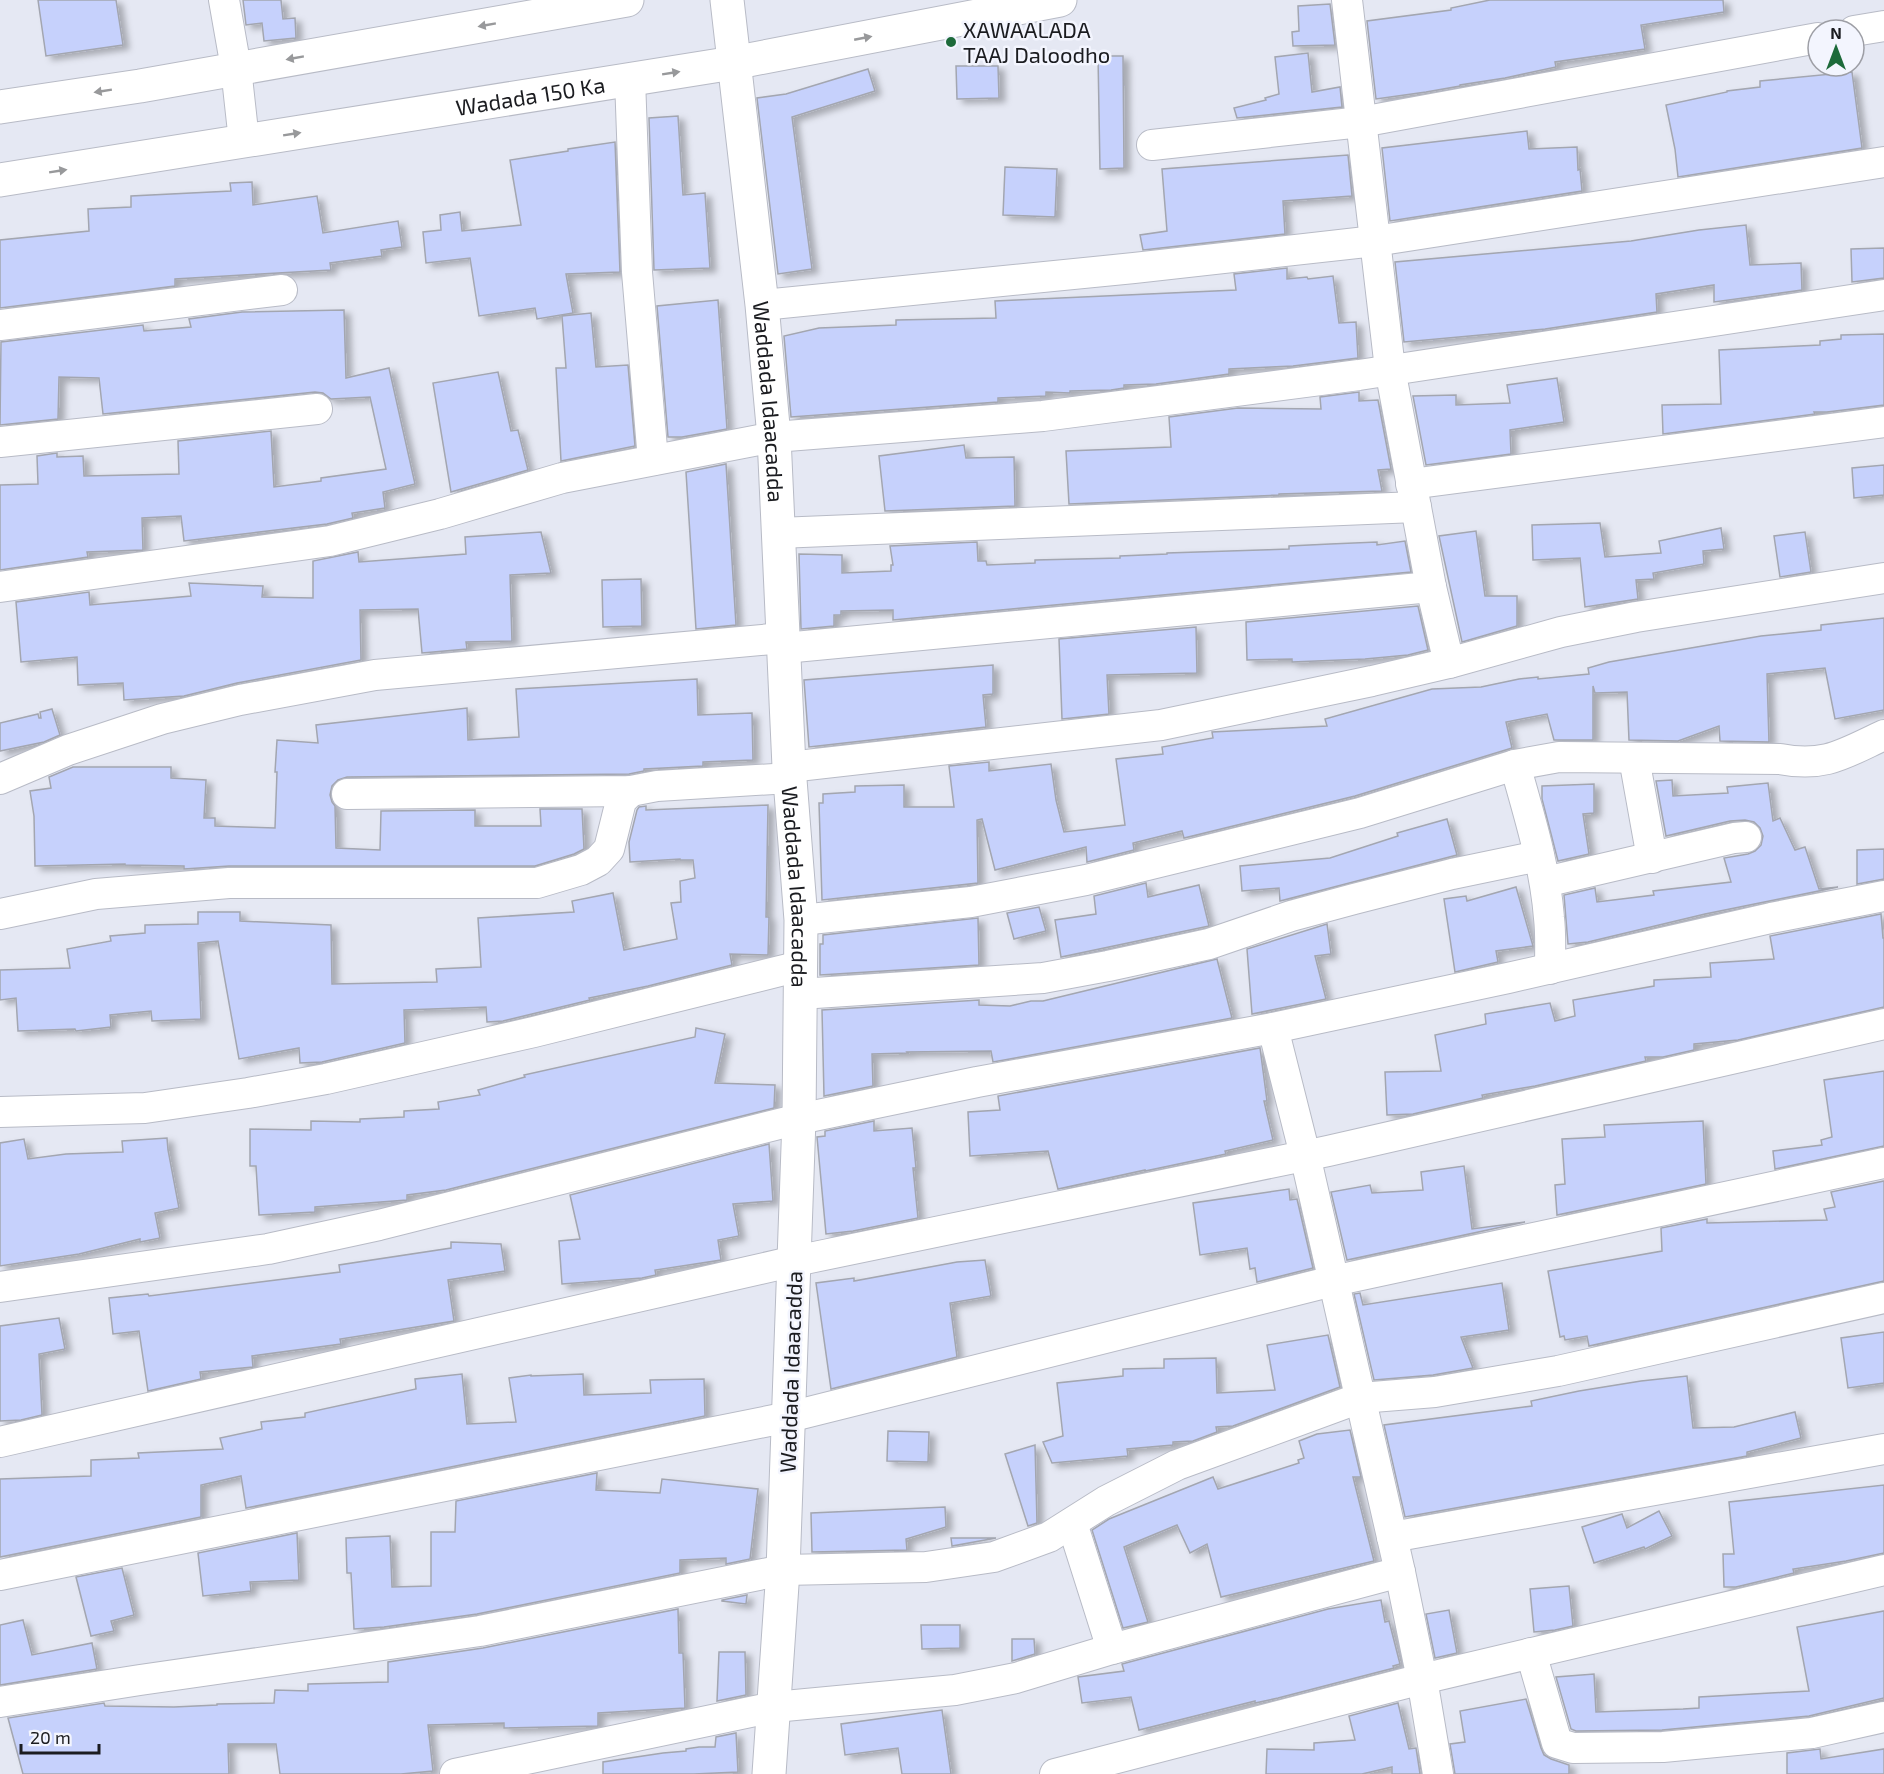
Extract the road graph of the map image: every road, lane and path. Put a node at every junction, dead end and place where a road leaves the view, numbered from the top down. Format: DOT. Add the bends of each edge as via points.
graph roads {
  1 [pos="224,0"];
  2 [pos="627,0"];
  3 [pos="727,0"];
  4 [pos="1347,0"];
  5 [pos="1051,1"];
  6 [pos="523,9"];
  7 [pos="1884,26"];
  8 [pos="1866,29"];
  9 [pos="1806,40"];
  10 [pos="733,63"];
  11 [pos="236,68"];
  12 [pos="630,80"];
  13 [pos="0,107"];
  14 [pos="1361,122"];
  15 [pos="244,141"];
  16 [pos="1152,145"];
  17 [pos="1884,162"];
  18 [pos="0,180"];
  19 [pos="1375,241"];
  20 [pos="282,290"];
  21 [pos="1884,295"];
  22 [pos="762,305"];
  23 [pos="0,325"];
  24 [pos="1390,369"];
  25 [pos="317,409"];
  26 [pos="1884,422"];
  27 [pos="774,437"];
  28 [pos="0,442"];
  29 [pos="653,460"];
  30 [pos="1413,496"];
  31 [pos="778,533"];
  32 [pos="1884,578"];
  33 [pos="0,587"];
  34 [pos="1431,588"];
  35 [pos="784,643"];
  36 [pos="1449,663"];
  37 [pos="1884,735"];
  38 [pos="1634,758"];
  39 [pos="1515,765"];
  40 [pos="789,772"];
  41 [pos="0,779"];
  42 [pos="631,791"];
  43 [pos="347,794"];
  44 [pos="1746,837"];
  45 [pos="1652,858"];
  46 [pos="1542,869"];
  47 [pos="1884,896"];
  48 [pos="0,914"];
  49 [pos="801,920"];
  50 [pos="1550,969"];
  51 [pos="800,980"];
  52 [pos="1884,1023"];
  53 [pos="1273,1028"];
  54 [pos="0,1112"];
  55 [pos="799,1119"];
  56 [pos="1305,1155"];
  57 [pos="1884,1163"];
  58 [pos="795,1261"];
  59 [pos="1333,1281"];
  60 [pos="0,1287"];
  61 [pos="1884,1298"];
  62 [pos="1360,1398"];
  63 [pos="789,1417"];
  64 [pos="0,1442"];
  65 [pos="1884,1449"];
  66 [pos="1072,1523"];
  67 [pos="1392,1537"];
  68 [pos="783,1570"];
  69 [pos="1884,1570"];
  70 [pos="1401,1572"];
  71 [pos="0,1575"];
  72 [pos="1112,1649"];
  73 [pos="1531,1653"];
  74 [pos="1422,1679"];
  75 [pos="0,1702"];
  76 [pos="774,1707"];
  77 [pos="1884,1717"];
  78 [pos="455,1774"];
  79 [pos="769,1774"];
  80 [pos="1055,1774"];
  81 [pos="1438,1774"];
  1 -- 11 [label="street"];
  2 -- 6 [label="street"];
  3 -- 10 [label="street, Waddada Idaacadda"];
  4 -- 14 [label="street"];
  10 -- 5 [label="street, Wadada 150 Ka, one-way"];
  6 -- 11 [label="street, one-way"];
  7 -- 8 [label="street"];
  9 -- 14 [label="street"];
  12 -- 10 [label="street, Wadada 150 Ka, one-way"];
  10 -- 22 [label="street, Waddada Idaacadda"];
  11 -- 13 [label="street, one-way"];
  11 -- 15 [label="street"];
  15 -- 12 [label="street, Wadada 150 Ka, one-way"];
  12 -- 29 [label="street" via="637,272"];
  14 -- 16 [label="street"];
  14 -- 19 [label="street"];
  18 -- 15 [label="street, Wadada 150 Ka, one-way"];
  17 -- 19 [label="street"];
  19 -- 22 [label="street"];
  19 -- 24 [label="street"];
  20 -- 23 [label="street"];
  21 -- 24 [label="street"];
  22 -- 27 [label="street, Waddada Idaacadda"];
  24 -- 27 [label="street" via="1043,416"];
  24 -- 30 [label="street"];
  25 -- 28 [label="street"];
  26 -- 30 [label="street"];
  27 -- 29 [label="street"];
  27 -- 31 [label="street, Waddada Idaacadda"];
  29 -- 33 [label="street" via="562,478 330,541"];
  30 -- 31 [label="street"];
  30 -- 34 [label="street"];
  31 -- 35 [label="street, Waddada Idaacadda"];
  32 -- 36 [label="street" via="1636,617 1561,632"];
  34 -- 35 [label="street"];
  34 -- 36 [label="street"];
  35 -- 40 [label="street, Waddada Idaacadda"];
  35 -- 41 [label="street" via="375,675 162,719 68,750"];
  36 -- 40 [label="street" via="1161,725"];
  37 -- 38 [label="street" via="1824,761 1809,763 1780,759"];
  38 -- 39 [label="street" via="1559,757"];
  38 -- 45 [label="street"];
  39 -- 46 [label="street"];
  39 -- 49 [label="street" via="1359,813 1086,880 971,902"];
  40 -- 42 [label="street"];
  40 -- 49 [label="street, Waddada Idaacadda"];
  42 -- 43 [label="street"];
  42 -- 48 [label="street" via="621,801 609,849 598,861 537,883 229,883 96,894"];
  44 -- 45 [label="street"];
  45 -- 46 [label="street"];
  46 -- 50 [label="street" via="1549,918"];
  46 -- 51 [label="street" via="1452,874 1291,916 1209,944 1043,978"];
  47 -- 50 [label="street"];
  49 -- 51 [label="street, Waddada Idaacadda"];
  50 -- 53 [label="street"];
  51 -- 54 [label="street" via="534,1032 304,1083 191,1102 145,1108"];
  51 -- 55 [label="street, Waddada Idaacadda"];
  52 -- 56 [label="street"];
  53 -- 55 [label="street"];
  53 -- 56 [label="street"];
  55 -- 58 [label="street, Waddada Idaacadda"];
  55 -- 60 [label="street" via="379,1225 268,1249"];
  56 -- 58 [label="street"];
  56 -- 59 [label="street"];
  57 -- 59 [label="street"];
  58 -- 63 [label="street, Waddada Idaacadda"];
  58 -- 64 [label="street"];
  59 -- 62 [label="street"];
  59 -- 63 [label="street"];
  61 -- 62 [label="street" via="1558,1371 1435,1392"];
  62 -- 66 [label="street" via="1178,1465"];
  62 -- 67 [label="street"];
  63 -- 68 [label="street, Waddada Idaacadda"];
  63 -- 71 [label="street"];
  65 -- 67 [label="street"];
  66 -- 68 [label="street" via="1049,1537 994,1557 926,1567"];
  66 -- 72 [label="street"];
  67 -- 70 [label="street"];
  68 -- 75 [label="street" via="480,1631"];
  68 -- 76 [label="street, Waddada Idaacadda"];
  69 -- 73 [label="street"];
  70 -- 72 [label="street"];
  70 -- 74 [label="street"];
  72 -- 76 [label="street" via="1016,1678 955,1690"];
  73 -- 74 [label="street"];
  73 -- 77 [label="street" via="1557,1743 1574,1748 1663,1747 1812,1733"];
  74 -- 80 [label="street"];
  74 -- 81 [label="street"];
  76 -- 78 [label="street"];
  76 -- 79 [label="street, Waddada Idaacadda"];
}
